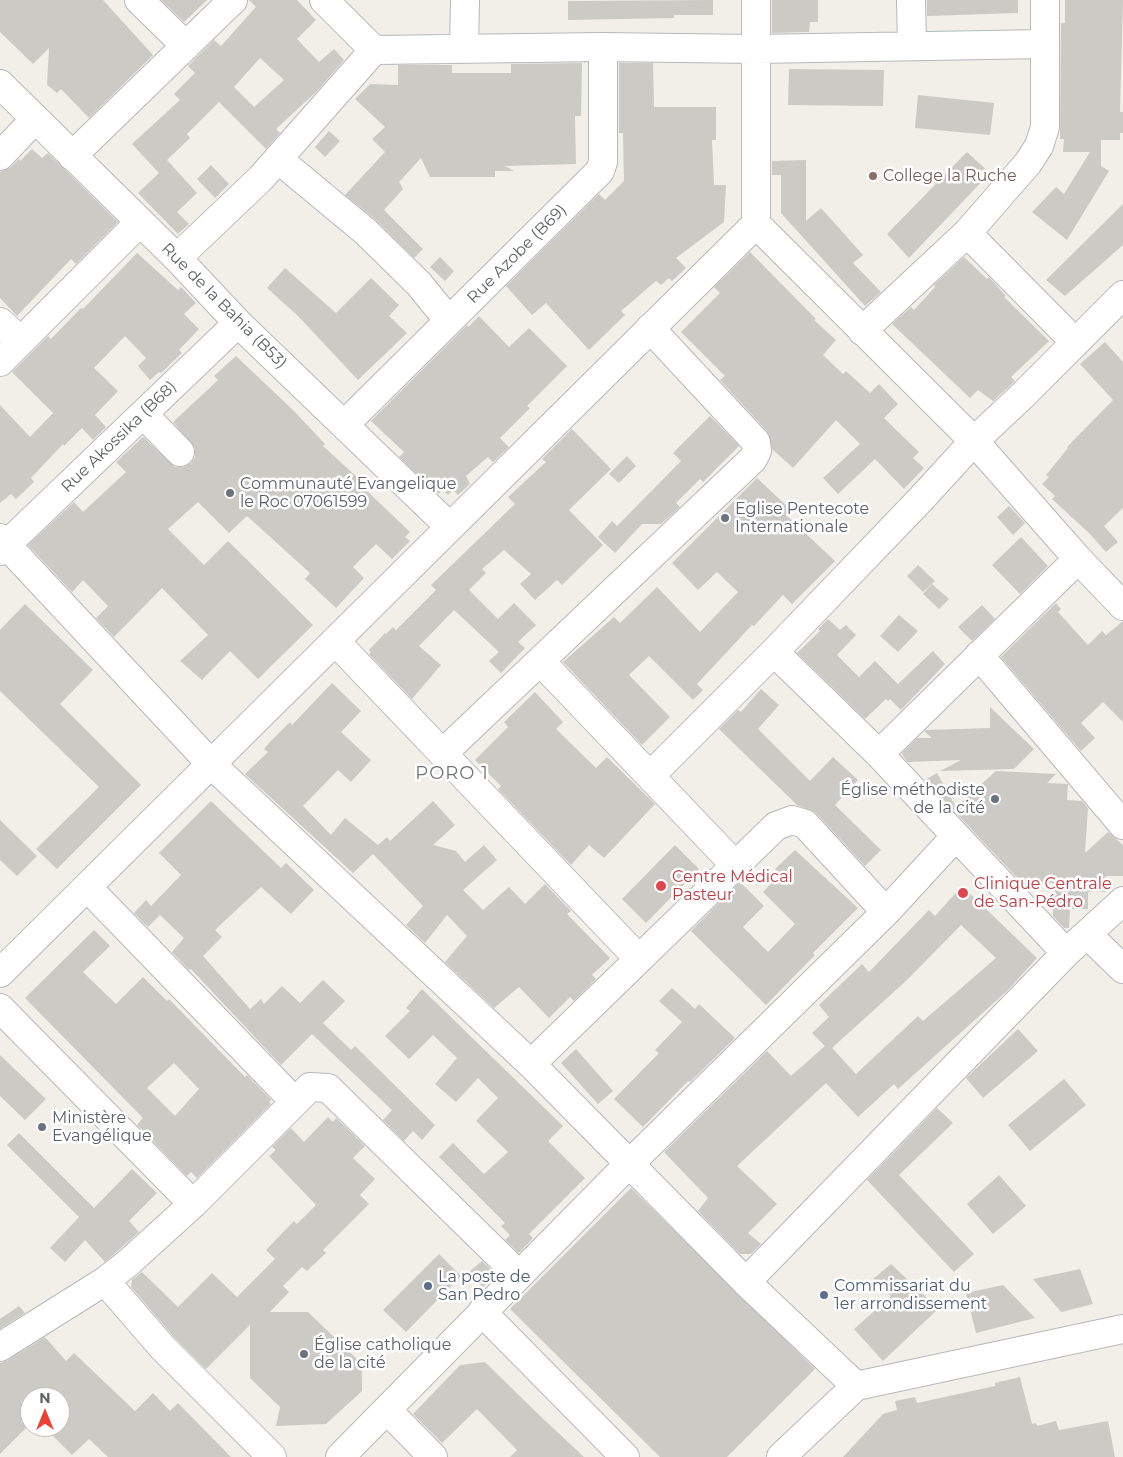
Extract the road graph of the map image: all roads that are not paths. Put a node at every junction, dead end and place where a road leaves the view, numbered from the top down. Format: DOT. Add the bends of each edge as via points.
graph roads {
  1 [pos="139,0"];
  2 [pos="233,0"];
  3 [pos="324,0"];
  4 [pos="465,0"];
  5 [pos="756,0"];
  6 [pos="911,0"];
  7 [pos="1045,0"];
  8 [pos="1044,44"];
  9 [pos="186,46"];
  10 [pos="912,46"];
  11 [pos="603,47"];
  12 [pos="464,48"];
  13 [pos="756,49"];
  14 [pos="374,50"];
  15 [pos="0,84"];
  16 [pos="35,119"];
  17 [pos="0,156"];
  18 [pos="72,156"];
  19 [pos="278,159"];
  20 [pos="139,223"];
  21 [pos="756,224"];
  22 [pos="967,233"];
  23 [pos="177,258"];
  24 [pos="1123,295"];
  25 [pos="449,321"];
  26 [pos="0,322"];
  27 [pos="238,323"];
  28 [pos="650,328"];
  29 [pos="862,331"];
  30 [pos="20,342"];
  31 [pos="1075,342"];
  32 [pos="0,362"];
  33 [pos="143,414"];
  34 [pos="346,424"];
  35 [pos="974,441"];
  36 [pos="180,452"];
  37 [pos="450,526"];
  38 [pos="2,544"];
  39 [pos="1078,558"];
  40 [pos="1123,606"];
  41 [pos="336,642"];
  42 [pos="774,652"];
  43 [pos="979,655"];
  44 [pos="540,661"];
  45 [pos="443,753"];
  46 [pos="879,754"];
  47 [pos="212,765"];
  48 [pos="650,775"];
  49 [pos="1123,825"];
  50 [pos="956,836"];
  51 [pos="734,864"];
  52 [pos="87,887"];
  53 [pos="1123,901"];
  54 [pos="886,912"];
  55 [pos="1087,934"];
  56 [pos="1066,953"];
  57 [pos="639,959"];
  58 [pos="1123,969"];
  59 [pos="0,972"];
  60 [pos="0,1008"];
  61 [pos="530,1064"];
  62 [pos="295,1102"];
  63 [pos="631,1164"];
  64 [pos="193,1204"];
  65 [pos="519,1275"];
  66 [pos="105,1280"];
  67 [pos="746,1282"];
  68 [pos="482,1312"];
  69 [pos="1123,1329"];
  70 [pos="0,1347"];
  71 [pos="856,1386"];
  72 [pos="387,1410"];
  73 [pos="272,1457"];
  74 [pos="340,1457"];
  75 [pos="433,1457"];
  76 [pos="625,1457"];
  77 [pos="781,1457"];
  1 -- 9 [label="street"];
  2 -- 9 [label="street"];
  3 -- 14 [label="street"];
  4 -- 12 [label="street"];
  5 -- 13 [label="street"];
  6 -- 10 [label="street"];
  7 -- 8 [label="street"];
  8 -- 10 [label="street"];
  8 -- 22 [label="street" via="1045,127 1039,146"];
  9 -- 18 [label="street"];
  10 -- 13 [label="street"];
  11 -- 12 [label="street"];
  11 -- 13 [label="street"];
  11 -- 25 [label="street, Rue Azobe (B69)" via="603,162 600,171"];
  12 -- 14 [label="street"];
  13 -- 21 [label="street"];
  14 -- 19 [label="street"];
  15 -- 16 [label="street, Rue de la Bahia (B53)"];
  16 -- 17 [label="street"];
  16 -- 18 [label="street, Rue de la Bahia (B53)"];
  18 -- 20 [label="street, Rue de la Bahia (B53)"];
  19 -- 23 [label="street"];
  19 -- 25 [label="street" via="366,232 419,284"];
  20 -- 23 [label="street, Rue de la Bahia (B53)"];
  20 -- 30 [label="street"];
  21 -- 28 [label="street"];
  21 -- 29 [label="street"];
  22 -- 29 [label="street"];
  22 -- 31 [label="street"];
  23 -- 27 [label="street, Rue de la Bahia (B53)"];
  24 -- 31 [label="street"];
  25 -- 34 [label="street, Rue Azobe (B69)"];
  26 -- 30 [label="street"];
  27 -- 33 [label="street, Rue Akossika (B68)"];
  27 -- 34 [label="street, Rue de la Bahia (B53)"];
  28 -- 37 [label="street"];
  28 -- 44 [label="street" via="756,442 757,451 753,459"];
  29 -- 35 [label="street"];
  30 -- 32 [label="street"];
  31 -- 35 [label="street"];
  33 -- 36 [label="street"];
  33 -- 38 [label="street, Rue Akossika (B68)"];
  34 -- 37 [label="street, Rue de la Bahia (B53)"];
  35 -- 39 [label="street"];
  35 -- 42 [label="street"];
  37 -- 41 [label="street"];
  38 -- 47 [label="street"];
  39 -- 40 [label="street"];
  39 -- 43 [label="street"];
  41 -- 45 [label="street"];
  41 -- 47 [label="street"];
  42 -- 46 [label="street"];
  42 -- 48 [label="street"];
  43 -- 46 [label="street"];
  43 -- 49 [label="street"];
  44 -- 45 [label="street"];
  44 -- 48 [label="street"];
  45 -- 57 [label="street"];
  46 -- 50 [label="street"];
  47 -- 52 [label="street"];
  47 -- 61 [label="street"];
  48 -- 51 [label="street"];
  50 -- 54 [label="street"];
  50 -- 56 [label="street"];
  51 -- 54 [label="street" via="776,826 792,820 805,824"];
  51 -- 57 [label="street"];
  52 -- 59 [label="street"];
  52 -- 62 [label="street"];
  53 -- 55 [label="street"];
  54 -- 63 [label="street"];
  55 -- 56 [label="street"];
  55 -- 58 [label="street"];
  56 -- 67 [label="street"];
  57 -- 61 [label="street"];
  60 -- 64 [label="street"];
  61 -- 63 [label="street"];
  62 -- 64 [label="street"];
  62 -- 65 [label="street" via="310,1087 328,1088"];
  63 -- 65 [label="street"];
  63 -- 67 [label="street"];
  64 -- 66 [label="street"];
  65 -- 68 [label="street"];
  66 -- 70 [label="street"];
  66 -- 73 [label="street" via="164,1348"];
  67 -- 71 [label="street"];
  68 -- 72 [label="street"];
  68 -- 76 [label="street"];
  69 -- 71 [label="street"];
  71 -- 77 [label="street"];
  72 -- 74 [label="street"];
  72 -- 75 [label="street"];
}
